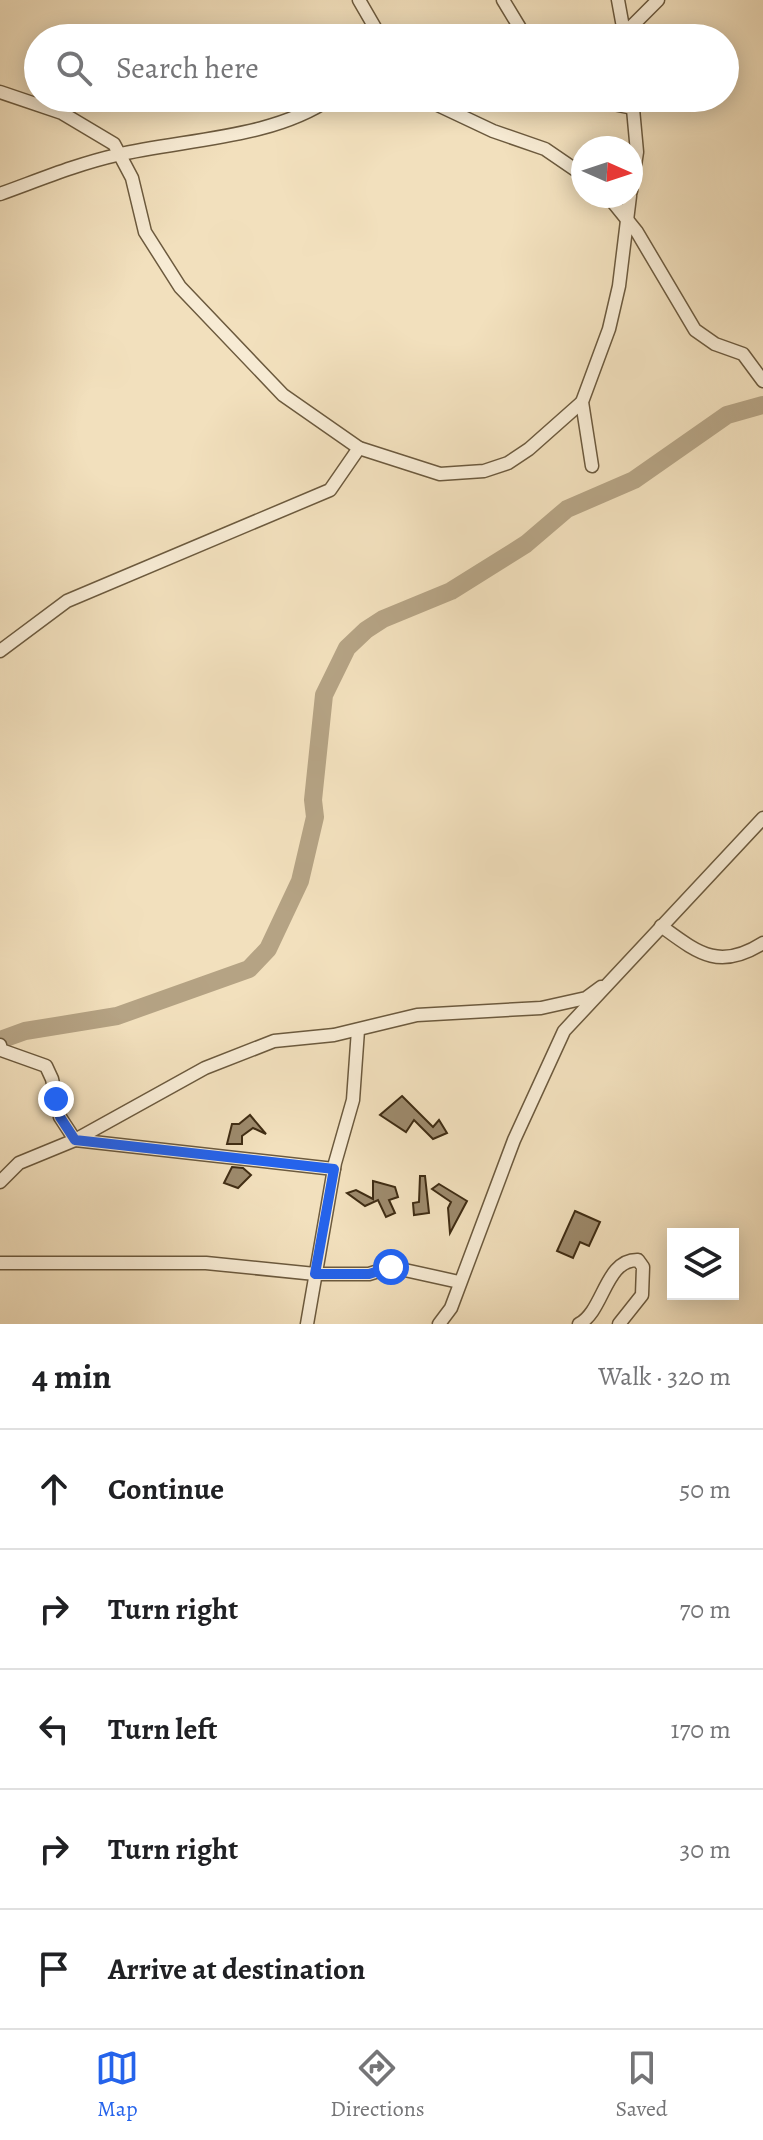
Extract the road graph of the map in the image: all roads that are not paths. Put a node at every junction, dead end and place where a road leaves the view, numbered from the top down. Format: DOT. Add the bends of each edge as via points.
graph roads {
  1 [pos="359,0"];
  2 [pos="503,0"];
  3 [pos="618,0"];
  4 [pos="658,0"];
  5 [pos="373,24"];
  6 [pos="518,24"];
  7 [pos="624,24"];
  8 [pos="634,24"];
  9 [pos="0,92"];
  10 [pos="24,101"];
  11 [pos="54,112"];
  12 [pos="303,112"];
  13 [pos="453,112"];
  14 [pos="634,112"];
  15 [pos="636,136"];
  16 [pos="121,154"];
  17 [pos="571,167"];
  18 [pos="0,194"];
  19 [pos="619,208"];
  20 [pos="627,208"];
  21 [pos="625,215"];
  22 [pos="763,381"];
  23 [pos="582,402"];
  24 [pos="359,448"];
  25 [pos="592,466"];
  26 [pos="0,651"];
  27 [pos="763,818"];
  28 [pos="661,926"];
  29 [pos="763,943"];
  30 [pos="601,987"];
  31 [pos="358,1030"];
  32 [pos="0,1045"];
  33 [pos="75,1140"];
  34 [pos="334,1169"];
  35 [pos="0,1182"];
  36 [pos="0,1263"];
  37 [pos="315,1274"];
  38 [pos="459,1282"];
  39 [pos="585,1323"];
  40 [pos="307,1324"];
  41 [pos="439,1324"];
  42 [pos="619,1324"];
  1 -- 5 [label="street"];
  2 -- 6 [label="street"];
  3 -- 7 [label="street"];
  4 -- 8 [label="street"];
  9 -- 10 [label="street"];
  11 -- 16 [label="street" via="79,121"];
  12 -- 16 [label="street" via="232,134"];
  13 -- 17 [label="street" via="545,149"];
  14 -- 15 [label="street"];
  16 -- 18 [label="street"];
  16 -- 24 [label="street" via="145,232 180,287 283,395"];
  19 -- 21 [label="street"];
  20 -- 21 [label="street"];
  21 -- 22 [label="street" via="695,330 743,354"];
  21 -- 23 [label="street" via="619,286"];
  23 -- 24 [label="street" via="529,449 484,471 440,474"];
  23 -- 25 [label="street"];
  24 -- 26 [label="street" via="330,490 67,601"];
  27 -- 28 [label="street"];
  28 -- 29 [label="street" via="707,957 731,957"];
  28 -- 30 [label="street"];
  30 -- 31 [label="street" via="586,998 541,1008 417,1015"];
  30 -- 38 [label="street" via="564,1031 514,1140"];
  31 -- 33 [label="street" via="274,1041 231,1057"];
  31 -- 34 [label="street" via="353,1100"];
  32 -- 33 [label="street" via="18,1059 46,1066 60,1117"];
  33 -- 34 [label="street"];
  33 -- 35 [label="street" via="19,1163"];
  34 -- 37 [label="street"];
  36 -- 37 [label="street" via="206,1263"];
  37 -- 38 [label="street" via="369,1274 391,1267"];
  37 -- 40 [label="street"];
  38 -- 41 [label="street"];
  39 -- 42 [label="street" via="621,1265 638,1260 643,1267 642,1295"];
}
